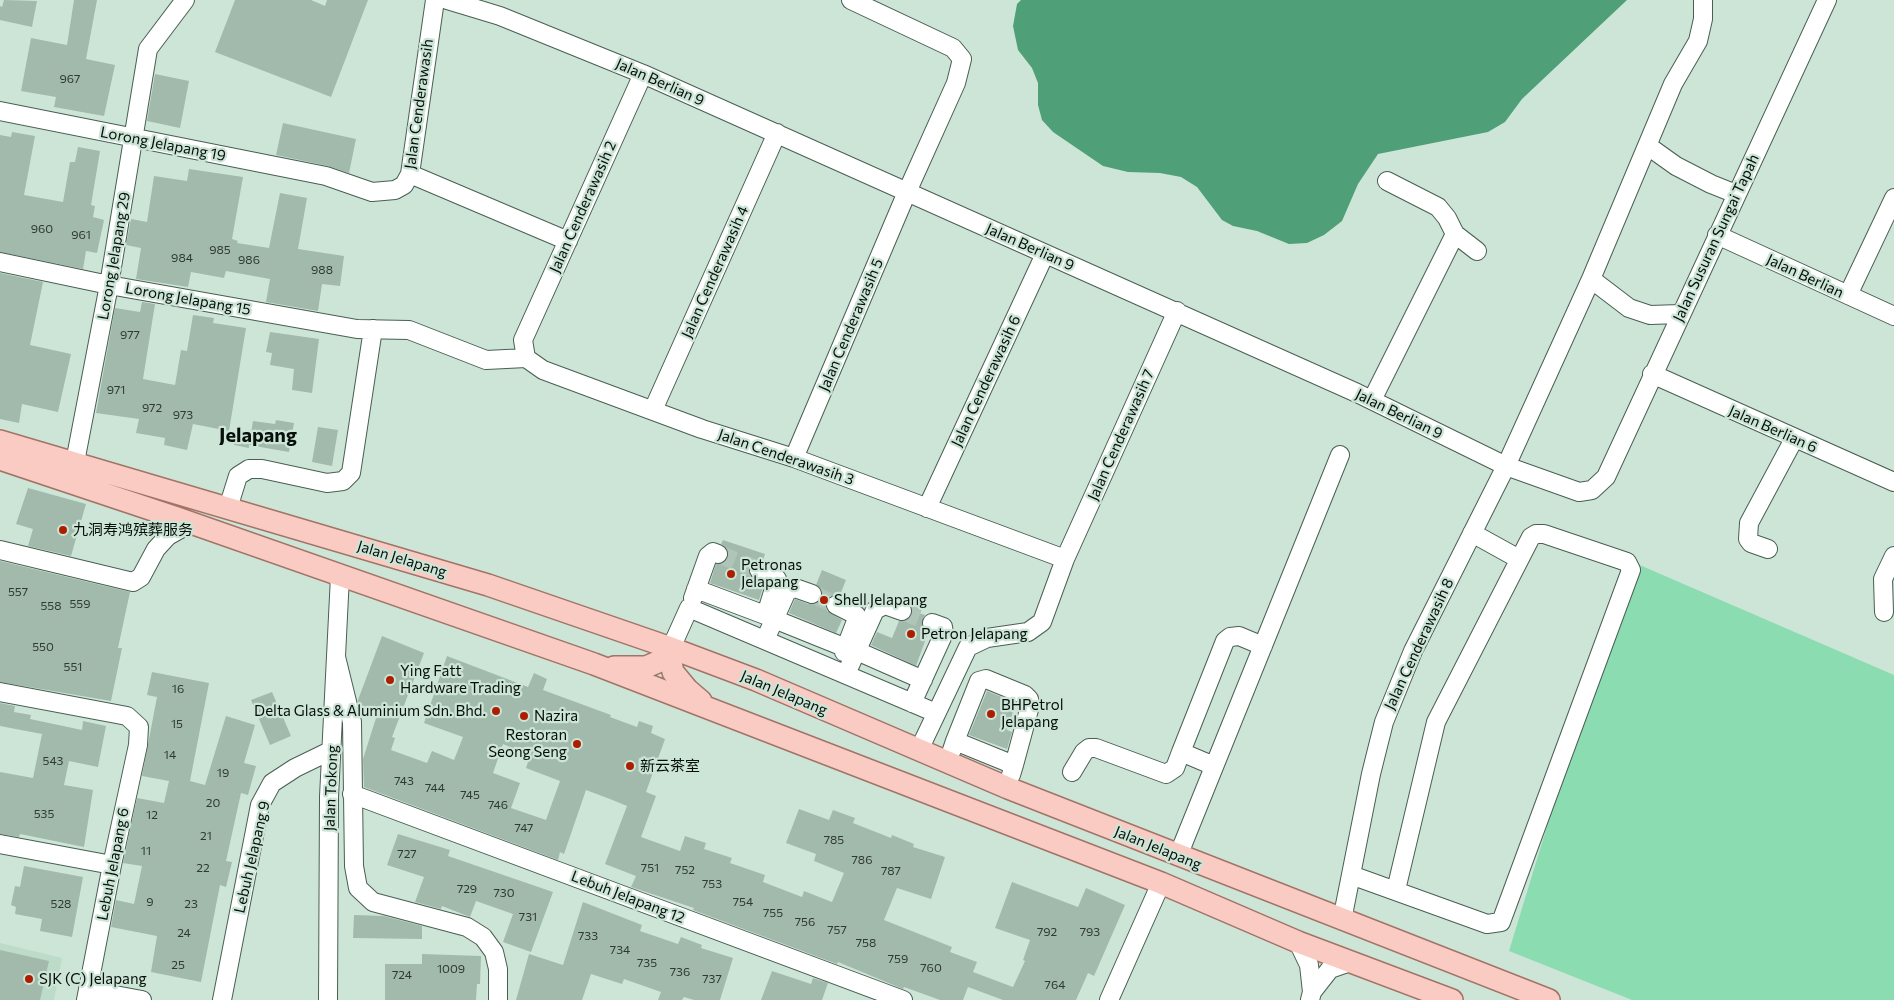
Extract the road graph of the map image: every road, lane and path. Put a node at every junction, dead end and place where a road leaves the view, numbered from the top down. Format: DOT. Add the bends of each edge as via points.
graph roads {
  1 [pos="184,0"];
  2 [pos="435,0"];
  3 [pos="447,0"];
  4 [pos="852,0"];
  5 [pos="1703,0"];
  6 [pos="1827,0"];
  7 [pos="643,74"];
  8 [pos="0,111"];
  9 [pos="777,133"];
  10 [pos="134,139"];
  11 [pos="1648,146"];
  12 [pos="410,174"];
  13 [pos="326,176"];
  14 [pos="1388,181"];
  15 [pos="907,192"];
  16 [pos="1736,194"];
  17 [pos="1894,198"];
  18 [pos="1455,234"];
  19 [pos="1717,235"];
  20 [pos="568,241"];
  21 [pos="1477,251"];
  22 [pos="1045,254"];
  23 [pos="0,262"];
  24 [pos="1590,279"];
  25 [pos="109,285"];
  26 [pos="1848,295"];
  27 [pos="1177,311"];
  28 [pos="1680,314"];
  29 [pos="1894,316"];
  30 [pos="373,329"];
  31 [pos="526,358"];
  32 [pos="1652,374"];
  33 [pos="1372,400"];
  34 [pos="652,410"];
  35 [pos="1794,439"];
  36 [pos="0,441"];
  37 [pos="1340,455"];
  38 [pos="794,458"];
  39 [pos="0,459"];
  40 [pos="75,462"];
  41 [pos="1506,466"];
  42 [pos="1606,477"];
  43 [pos="1894,482"];
  44 [pos="228,508"];
  45 [pos="927,508"];
  46 [pos="191,523"];
  47 [pos="1472,533"];
  48 [pos="0,550"];
  49 [pos="1768,550"];
  50 [pos="718,554"];
  51 [pos="1894,556"];
  52 [pos="1065,559"];
  53 [pos="1519,559"];
  54 [pos="760,570"];
  55 [pos="340,576"];
  56 [pos="696,589"];
  57 [pos="812,594"];
  58 [pos="836,605"];
  59 [pos="689,608"];
  60 [pos="902,611"];
  61 [pos="1884,612"];
  62 [pos="770,617"];
  63 [pos="932,623"];
  64 [pos="761,638"];
  65 [pos="1263,646"];
  66 [pos="671,648"];
  67 [pos="851,649"];
  68 [pos="336,657"];
  69 [pos="594,664"];
  70 [pos="841,672"];
  71 [pos="926,672"];
  72 [pos="954,676"];
  73 [pos="0,692"];
  74 [pos="912,703"];
  75 [pos="719,713"];
  76 [pos="936,713"];
  77 [pos="956,741"];
  78 [pos="332,750"];
  79 [pos="919,750"];
  80 [pos="1181,752"];
  81 [pos="947,763"];
  82 [pos="1014,765"];
  83 [pos="1214,766"];
  84 [pos="1072,772"];
  85 [pos="1008,788"];
  86 [pos="352,794"];
  87 [pos="0,844"];
  88 [pos="1178,856"];
  89 [pos="112,864"];
  90 [pos="1350,875"];
  91 [pos="1161,883"];
  92 [pos="1396,890"];
  93 [pos="1342,920"];
  94 [pos="1298,942"];
  95 [pos="1350,962"];
  96 [pos="87,995"];
  97 [pos="1311,996"];
  98 [pos="142,1000"];
  99 [pos="222,1000"];
  100 [pos="328,1000"];
  101 [pos="498,1000"];
  102 [pos="903,1000"];
  103 [pos="1110,1000"];
  104 [pos="1452,1000"];
  105 [pos="1549,1000"];
  1 -- 10 [label="street, Lorong Jelapang 29" via="148,49"];
  2 -- 12 [label="street, Jalan Cenderawasih"];
  3 -- 7 [label="street, Jalan Berlian 9" via="500,16"];
  4 -- 15 [label="street, Jalan Cenderawasih 5" via="953,48 962,59 956,82"];
  5 -- 11 [label="street, Jalan Cenderawasih 8" via="1698,41 1672,84"];
  6 -- 16 [label="street, Jalan Susuran Sungai Tapah"];
  7 -- 9 [label="street, Jalan Berlian 9"];
  7 -- 20 [label="street, Jalan Cenderawasih 2"];
  8 -- 10 [label="street, Lorong Jelapang 19"];
  9 -- 15 [label="street, Jalan Berlian 9"];
  9 -- 34 [label="street, Jalan Cenderawasih 4"];
  10 -- 13 [label="street, Lorong Jelapang 19"];
  10 -- 25 [label="street, Lorong Jelapang 29"];
  11 -- 16 [label="street" via="1676,166"];
  11 -- 24 [label="street, Jalan Cenderawasih 8"];
  12 -- 13 [label="street, Jalan Cenderawasih" via="404,185 384,192 372,192"];
  12 -- 20 [label="street"];
  14 -- 18 [label="street" via="1438,207 1448,218"];
  15 -- 22 [label="street, Jalan Berlian 9"];
  15 -- 38 [label="street, Jalan Cenderawasih 5"];
  16 -- 19 [label="street, Jalan Susuran Sungai Tapah"];
  17 -- 26 [label="street"];
  18 -- 21 [label="street"];
  18 -- 33 [label="street"];
  19 -- 26 [label="street, Jalan Berlian"];
  19 -- 28 [label="street, Jalan Susuran Sungai Tapah"];
  20 -- 31 [label="street, Jalan Cenderawasih 2" via="523,340"];
  22 -- 27 [label="street, Jalan Berlian 9"];
  22 -- 45 [label="street, Jalan Cenderawasih 6"];
  23 -- 25 [label="street, Lorong Jelapang 15"];
  24 -- 28 [label="street" via="1629,308 1650,315"];
  24 -- 41 [label="street, Jalan Cenderawasih 8"];
  25 -- 30 [label="street, Lorong Jelapang 15"];
  25 -- 40 [label="street, Lorong Jelapang 29"];
  26 -- 29 [label="street, Jalan Berlian"];
  27 -- 33 [label="street, Jalan Berlian 9"];
  27 -- 52 [label="street, Jalan Cenderawasih 7"];
  28 -- 32 [label="street, Jalan Susuran Sungai Tapah"];
  30 -- 31 [label="street, Lorong Jelapang 15" via="409,330 486,360"];
  30 -- 44 [label="street" via="351,473 343,481 328,483 248,469 238,476"];
  31 -- 34 [label="street, Jalan Cenderawasih 3" via="544,370"];
  32 -- 35 [label="street, Jalan Berlian 6"];
  32 -- 42 [label="street, Jalan Susuran Sungai Tapah"];
  33 -- 41 [label="street, Jalan Berlian 9"];
  34 -- 38 [label="street, Jalan Cenderawasih 3"];
  35 -- 43 [label="street, Jalan Berlian 6"];
  35 -- 49 [label="street" via="1748,523 1748,539"];
  36 -- 40 [label="main road, Jalan Jelapang"];
  37 -- 65 [label="street"];
  38 -- 45 [label="street, Jalan Cenderawasih 3"];
  39 -- 46 [label="main road, Jalan Jelapang"];
  40 -- 44 [label="main road, Jalan Jelapang"];
  41 -- 42 [label="street, Jalan Berlian 9" via="1579,492 1592,490"];
  41 -- 47 [label="street, Jalan Cenderawasih 8"];
  44 -- 66 [label="main road, Jalan Jelapang" via="488,585"];
  45 -- 52 [label="street, Jalan Cenderawasih 3"];
  46 -- 48 [label="street" via="168,536 156,549 141,577 133,582"];
  46 -- 55 [label="main road, Jalan Jelapang"];
  47 -- 53 [label="street"];
  47 -- 90 [label="street, Jalan Cenderawasih 8" via="1413,651 1384,722"];
  50 -- 56 [label="street" via="713,552 708,556"];
  51 -- 61 [label="street" via="1883,579"];
  52 -- 72 [label="street, Jalan Cenderawasih 7" via="1042,622 1028,632 987,638 968,647"];
  53 -- 92 [label="street" via="1436,722"];
  53 -- 92 [label="street" via="1531,537 1544,534 1627,562 1630,570 1501,922 1487,924"];
  54 -- 62 [label="street" via="777,579"];
  55 -- 68 [label="street, Jalan Tokong"];
  55 -- 69 [label="main road, Jalan Jelapang"];
  56 -- 59 [label="street"];
  56 -- 62 [label="street"];
  57 -- 62 [label="street" via="790,588"];
  58 -- 67 [label="street" via="856,615"];
  59 -- 64 [label="street"];
  59 -- 66 [label="street"];
  60 -- 67 [label="street" via="885,605 875,610"];
  62 -- 64 [label="street"];
  62 -- 67 [label="street"];
  63 -- 71 [label="street" via="944,630"];
  64 -- 70 [label="street"];
  65 -- 80 [label="street" via="1239,636 1225,641"];
  65 -- 83 [label="street"];
  66 -- 69 [label="main road" via="660,661 646,667 627,669"];
  66 -- 75 [label="main road" via="671,665 676,677 691,694"];
  66 -- 79 [label="main road, Jalan Jelapang" via="756,680"];
  67 -- 70 [label="street"];
  67 -- 71 [label="street"];
  68 -- 78 [label="street, Jalan Tokong"];
  68 -- 86 [label="street" via="352,722"];
  69 -- 75 [label="main road, Jalan Jelapang"];
  70 -- 74 [label="street"];
  71 -- 72 [label="street"];
  71 -- 74 [label="street"];
  72 -- 76 [label="street, Jalan Cenderawasih 7"];
  73 -- 89 [label="street, Lebuh Jelapang 6" via="127,716 139,727"];
  74 -- 76 [label="street"];
  75 -- 91 [label="main road, Jalan Jelapang"];
  76 -- 79 [label="street, Jalan Cenderawasih 7"];
  77 -- 81 [label="street"];
  77 -- 82 [label="street"];
  77 -- 82 [label="street" via="979,680 994,682 1029,699 1030,706"];
  78 -- 99 [label="street, Lebuh Jelapang 9" via="272,783 260,805"];
  78 -- 100 [label="street, Jalan Tokong"];
  79 -- 81 [label="main road, Jalan Jelapang"];
  80 -- 83 [label="street"];
  80 -- 84 [label="street" via="1174,768 1166,774 1089,748"];
  81 -- 85 [label="main road, Jalan Jelapang"];
  82 -- 85 [label="street"];
  83 -- 88 [label="street"];
  85 -- 88 [label="main road, Jalan Jelapang"];
  86 -- 101 [label="street" via="354,866 358,888 373,902 467,927 483,938 494,952"];
  86 -- 102 [label="street, Lebuh Jelapang 12"];
  87 -- 89 [label="street"];
  88 -- 93 [label="main road, Jalan Jelapang"];
  89 -- 96 [label="street, Lebuh Jelapang 6"];
  90 -- 92 [label="street"];
  90 -- 93 [label="street, Jalan Cenderawasih 8"];
  91 -- 94 [label="main road, Jalan Jelapang"];
  91 -- 103 [label="street"];
  93 -- 105 [label="main road, Jalan Jelapang"];
  94 -- 95 [label="main road, Jalan Jelapang"];
  94 -- 97 [label="street" via="1309,965"];
  95 -- 97 [label="street" via="1330,970"];
  95 -- 104 [label="main road, Jalan Jelapang"];
  96 -- 98 [label="street"];
}
